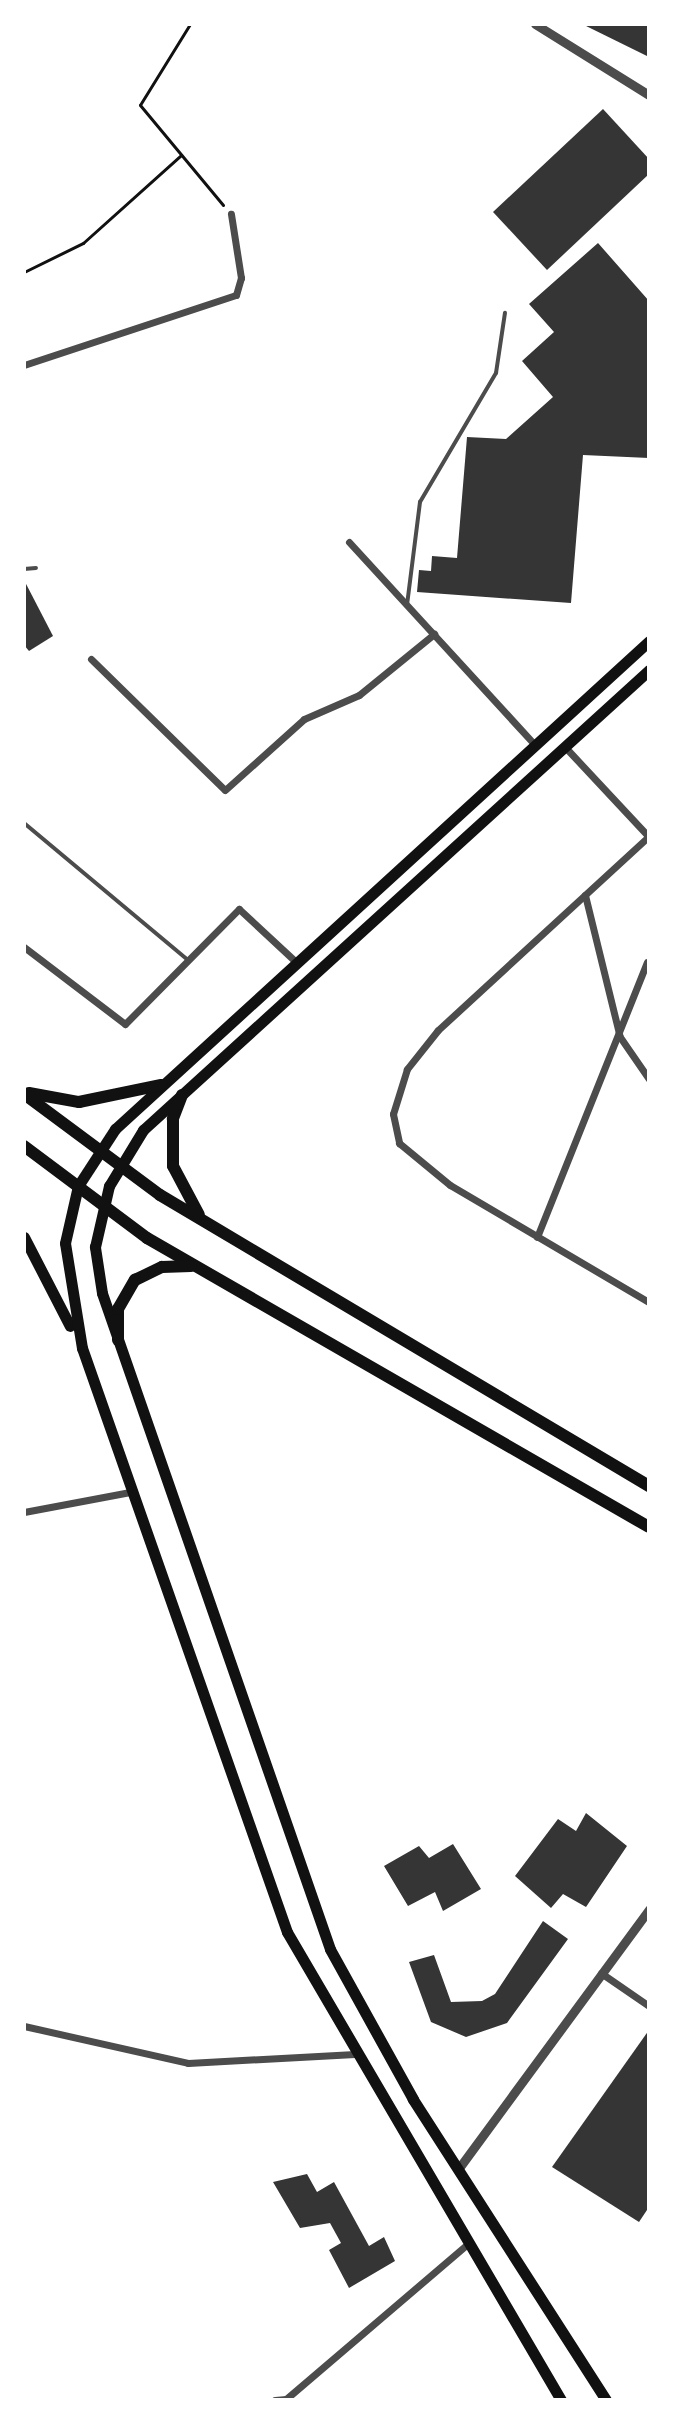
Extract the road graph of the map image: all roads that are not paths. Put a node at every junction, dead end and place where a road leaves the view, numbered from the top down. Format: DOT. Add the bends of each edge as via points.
graph roads {
  1 [pos="535,24"];
  2 [pos="649,95"];
  3 [pos="231,214"];
  4 [pos="505,313"];
  5 [pos="24,365"];
  6 [pos="349,542"];
  7 [pos="36,568"];
  8 [pos="24,569"];
  9 [pos="407,605"];
  10 [pos="434,634"];
  11 [pos="649,641"];
  12 [pos="91,659"];
  13 [pos="649,670"];
  14 [pos="535,745"];
  15 [pos="565,747"];
  16 [pos="24,823"];
  17 [pos="649,836"];
  18 [pos="585,895"];
  19 [pos="24,947"];
  20 [pos="188,960"];
  21 [pos="296,962"];
  22 [pos="647,962"];
  23 [pos="620,1037"];
  24 [pos="649,1079"];
  25 [pos="161,1085"];
  26 [pos="24,1092"];
  27 [pos="182,1095"];
  28 [pos="24,1146"];
  29 [pos="97,1152"];
  30 [pos="118,1167"];
  31 [pos="78,1186"];
  32 [pos="102,1205"];
  33 [pos="207,1223"];
  34 [pos="24,1237"];
  35 [pos="537,1237"];
  36 [pos="196,1266"];
  37 [pos="649,1302"];
  38 [pos="118,1340"];
  39 [pos="82,1348"];
  40 [pos="649,1486"];
  41 [pos="130,1492"];
  42 [pos="24,1512"];
  43 [pos="649,1527"];
  44 [pos="649,1909"];
  45 [pos="601,1973"];
  46 [pos="649,2006"];
  47 [pos="24,2026"];
  48 [pos="355,2054"];
  49 [pos="459,2168"];
  50 [pos="465,2246"];
  51 [pos="275,2400"];
  52 [pos="561,2400"];
  53 [pos="606,2400"];
  1 -- 2 [label="street"];
  3 -- 5 [label="street" via="241,278 236,295"];
  4 -- 9 [label="lane" via="496,373 420,502"];
  6 -- 9 [label="street"];
  7 -- 8 [label="lane"];
  9 -- 10 [label="street"];
  10 -- 12 [label="street" via="359,695 304,719 225,790"];
  10 -- 14 [label="street"];
  11 -- 14 [label="main road"];
  13 -- 15 [label="main road"];
  14 -- 21 [label="main road"];
  15 -- 17 [label="street"];
  15 -- 27 [label="main road"];
  16 -- 20 [label="lane"];
  17 -- 18 [label="street"];
  18 -- 23 [label="street"];
  18 -- 35 [label="street" via="438,1030 407,1069 393,1114 399,1143 417,1161"];
  19 -- 20 [label="street" via="125,1024"];
  20 -- 21 [label="street" via="239,909"];
  21 -- 25 [label="main road"];
  22 -- 23 [label="street"];
  23 -- 24 [label="street"];
  23 -- 35 [label="street"];
  25 -- 26 [label="highway" via="79,1102"];
  25 -- 29 [label="main road"];
  26 -- 29 [label="highway"];
  27 -- 30 [label="main road" via="143,1130"];
  27 -- 33 [label="highway" via="173,1119 173,1166"];
  28 -- 31 [label="highway"];
  29 -- 30 [label="highway"];
  29 -- 31 [label="main road"];
  30 -- 32 [label="main road"];
  30 -- 33 [label="highway"];
  31 -- 32 [label="highway"];
  31 -- 39 [label="main road" via="65,1255"];
  32 -- 36 [label="highway"];
  32 -- 38 [label="main road" via="96,1268"];
  33 -- 40 [label="highway"];
  34 -- 39 [label="main road"];
  35 -- 37 [label="street"];
  36 -- 38 [label="highway" via="162,1267 135,1280 118,1309"];
  36 -- 43 [label="highway"];
  38 -- 49 [label="main road" via="330,1949"];
  39 -- 41 [label="main road"];
  41 -- 42 [label="street"];
  41 -- 48 [label="main road" via="287,1932"];
  44 -- 45 [label="street"];
  45 -- 46 [label="street"];
  45 -- 49 [label="street"];
  47 -- 48 [label="street" via="188,2063"];
  48 -- 50 [label="main road"];
  49 -- 53 [label="main road"];
  50 -- 51 [label="street" via="286,2399"];
  50 -- 52 [label="main road"];
}
